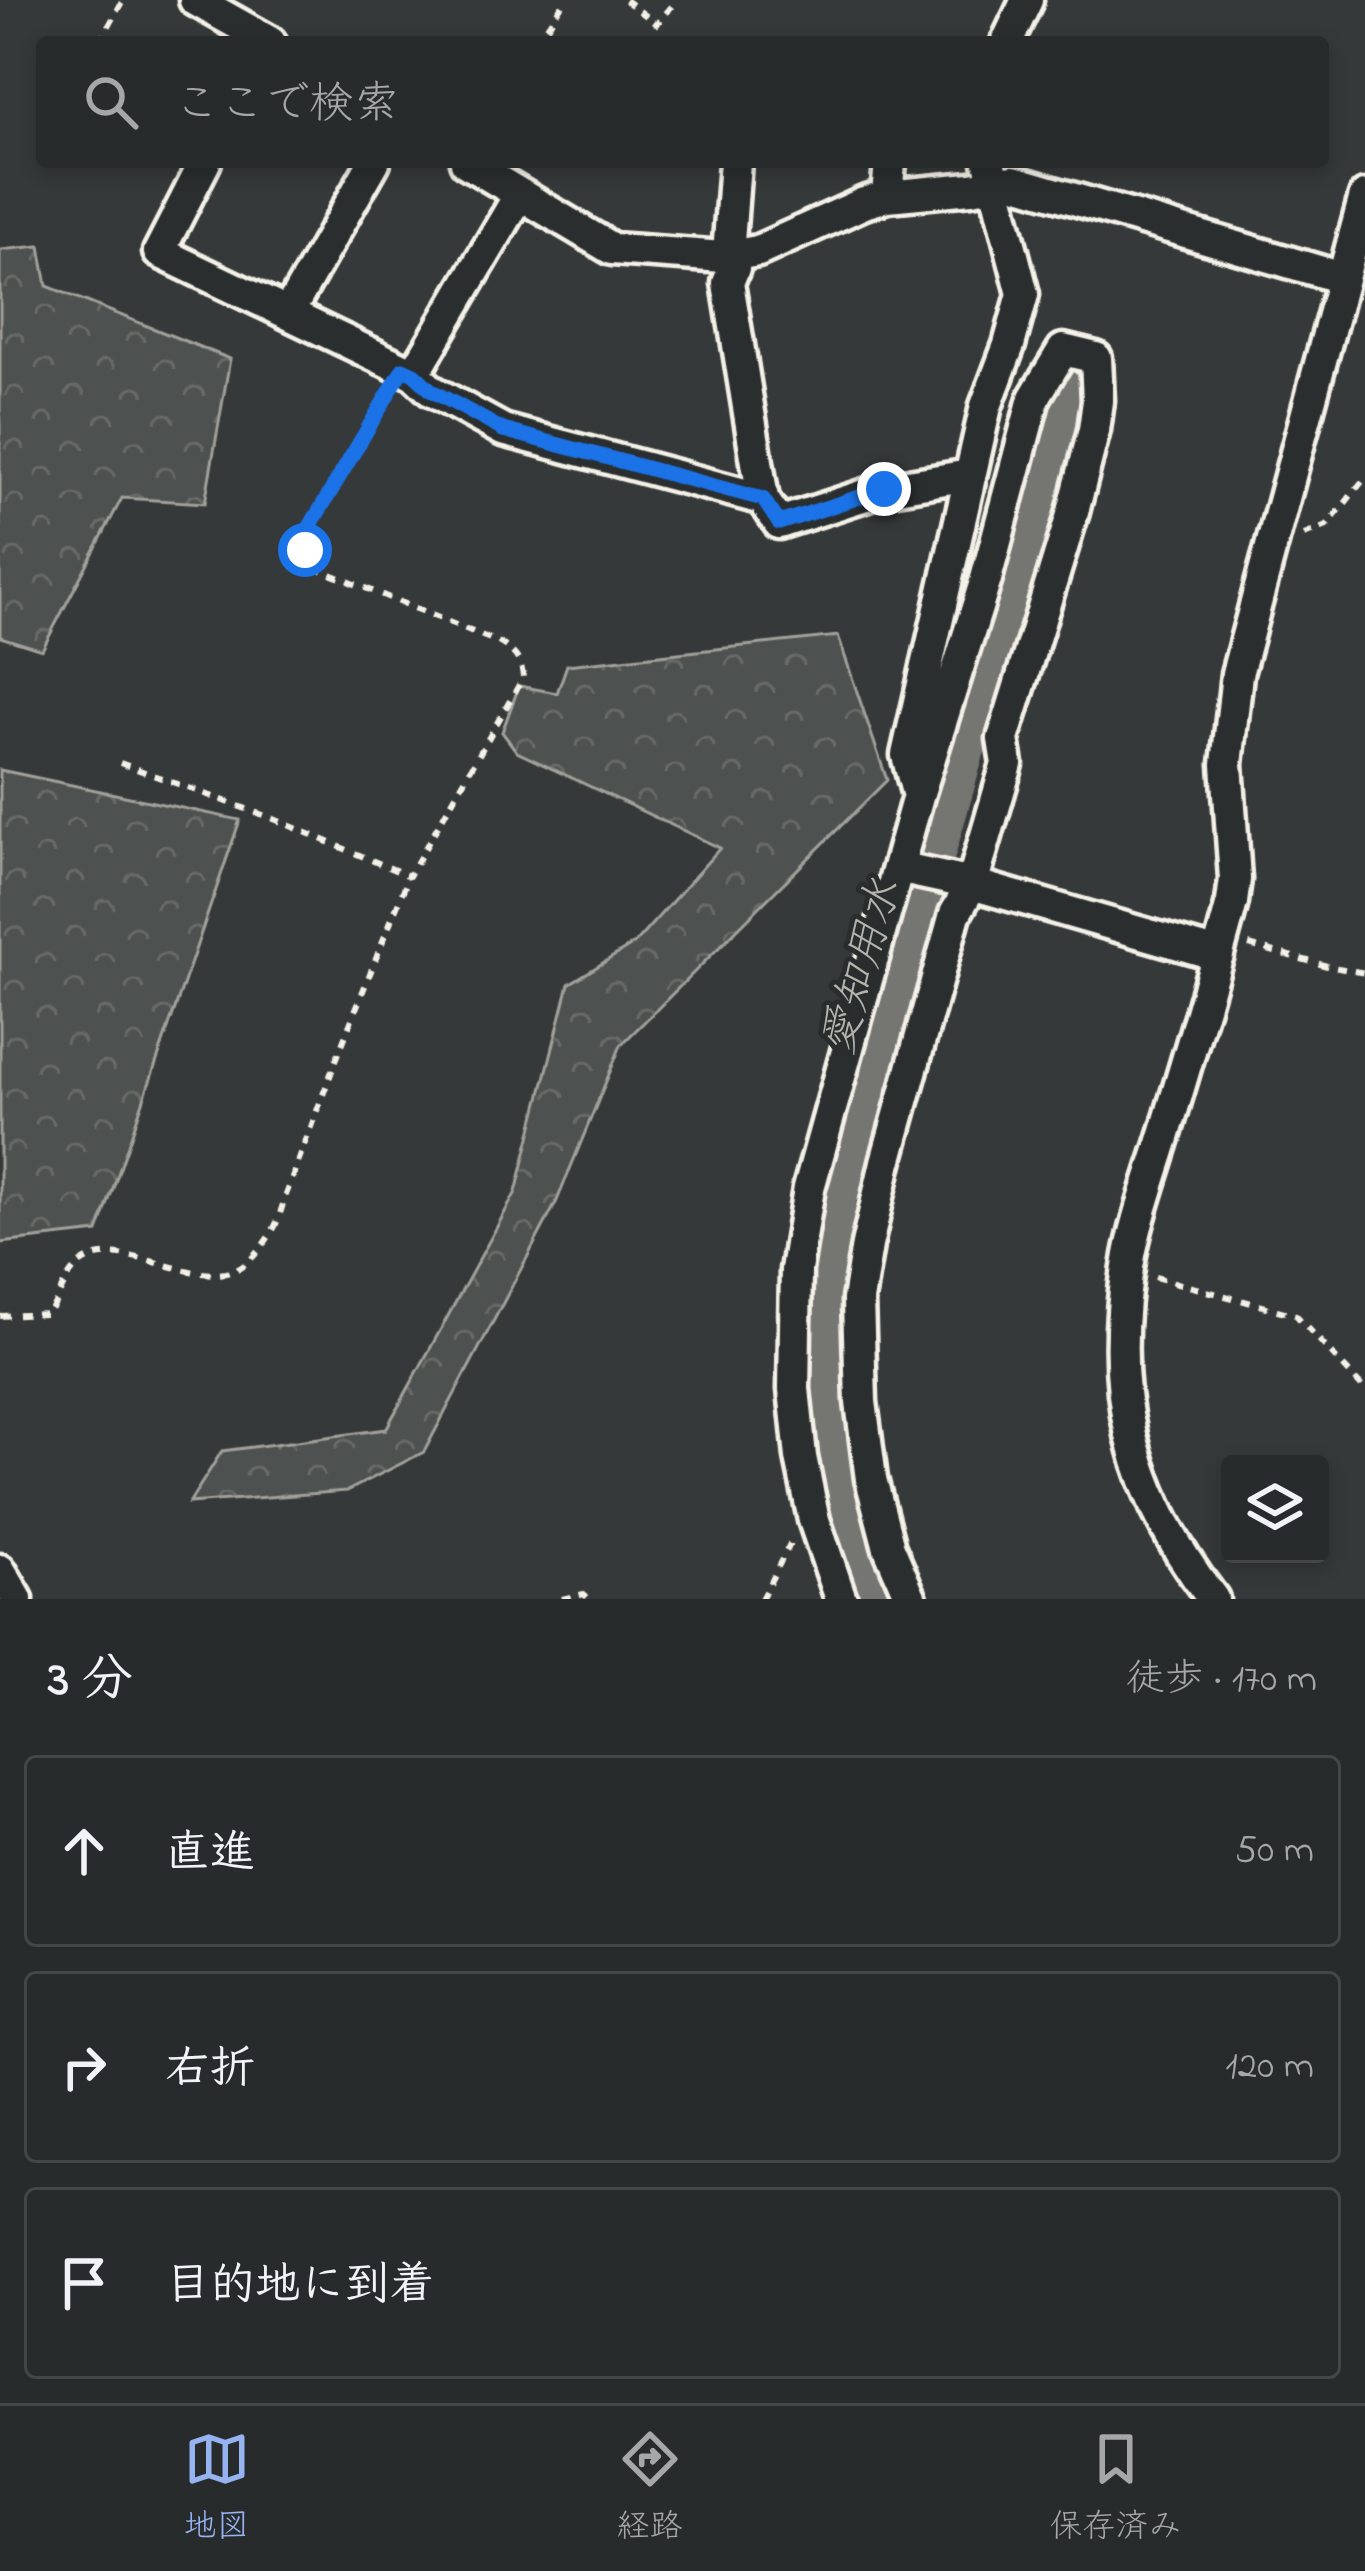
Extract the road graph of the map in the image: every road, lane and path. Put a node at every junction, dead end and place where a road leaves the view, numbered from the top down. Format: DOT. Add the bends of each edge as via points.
graph roads {
  1 [pos="122,0"];
  2 [pos="195,0"];
  3 [pos="565,0"];
  4 [pos="625,0"];
  5 [pos="677,0"];
  6 [pos="1028,0"];
  7 [pos="103,36"];
  8 [pos="259,36"];
  9 [pos="541,36"];
  10 [pos="1010,36"];
  11 [pos="202,168"];
  12 [pos="371,168"];
  13 [pos="476,168"];
  14 [pos="735,168"];
  15 [pos="889,168"];
  16 [pos="992,173"];
  17 [pos="520,194"];
  18 [pos="887,196"];
  19 [pos="1365,196"];
  20 [pos="731,255"];
  21 [pos="1342,278"];
  22 [pos="288,314"];
  23 [pos="408,371"];
  24 [pos="970,475"];
  25 [pos="1365,478"];
  26 [pos="763,499"];
  27 [pos="1275,535"];
  28 [pos="120,763"];
  29 [pos="918,796"];
  30 [pos="905,870"];
  31 [pos="409,876"];
  32 [pos="964,882"];
  33 [pos="1220,946"];
  34 [pos="1365,974"];
  35 [pos="1129,1270"];
  36 [pos="0,1316"];
  37 [pos="1365,1390"];
  38 [pos="814,1520"];
  39 [pos="0,1570"];
  40 [pos="17,1599"];
  41 [pos="562,1599"];
  42 [pos="589,1599"];
  43 [pos="761,1599"];
  44 [pos="842,1599"];
  45 [pos="911,1599"];
  46 [pos="1213,1599"];
  1 -- 7 [label="path"];
  2 -- 8 [label="street"];
  3 -- 9 [label="path"];
  4 -- 5 [label="path" via="657,24"];
  6 -- 10 [label="street"];
  11 -- 22 [label="street" via="159,252"];
  12 -- 22 [label="street"];
  13 -- 17 [label="street"];
  14 -- 20 [label="street"];
  15 -- 18 [label="street"];
  16 -- 18 [label="street"];
  16 -- 21 [label="street"];
  16 -- 24 [label="street" via="1023,294"];
  17 -- 20 [label="street" via="612,249"];
  17 -- 23 [label="street"];
  18 -- 20 [label="street"];
  19 -- 21 [label="street"];
  20 -- 26 [label="street" via="728,283"];
  21 -- 27 [label="street"];
  22 -- 23 [label="street"];
  23 -- 26 [label="street" via="503,430"];
  23 -- 31 [label="path" via="305,535 305,550 316,568 500,643 515,653 524,678"];
  24 -- 26 [label="street" via="884,489 779,523"];
  24 -- 29 [label="street" via="907,755"];
  25 -- 27 [label="path" via="1327,526"];
  27 -- 33 [label="street" via="1237,674 1227,764 1235,879"];
  28 -- 31 [label="path"];
  29 -- 30 [label="street"];
  29 -- 32 [label="street" via="1034,398 1063,350 1096,358 1094,430 1004,739 1006,764"];
  30 -- 32 [label="street"];
  30 -- 38 [label="street" via="809,1188 796,1270 794,1388"];
  31 -- 36 [label="path" via="274,1228 243,1267 187,1272 133,1257 90,1258 70,1274 48,1314"];
  32 -- 33 [label="street"];
  32 -- 45 [label="street" via="886,1162 858,1300 871,1478"];
  33 -- 34 [label="path"];
  33 -- 35 [label="street"];
  35 -- 37 [label="path" via="1296,1315"];
  35 -- 46 [label="street" via="1122,1349 1132,1449 1174,1544"];
  38 -- 43 [label="path" via="789,1546"];
  38 -- 44 [label="street"];
  39 -- 40 [label="street"];
  41 -- 42 [label="path"];
}
